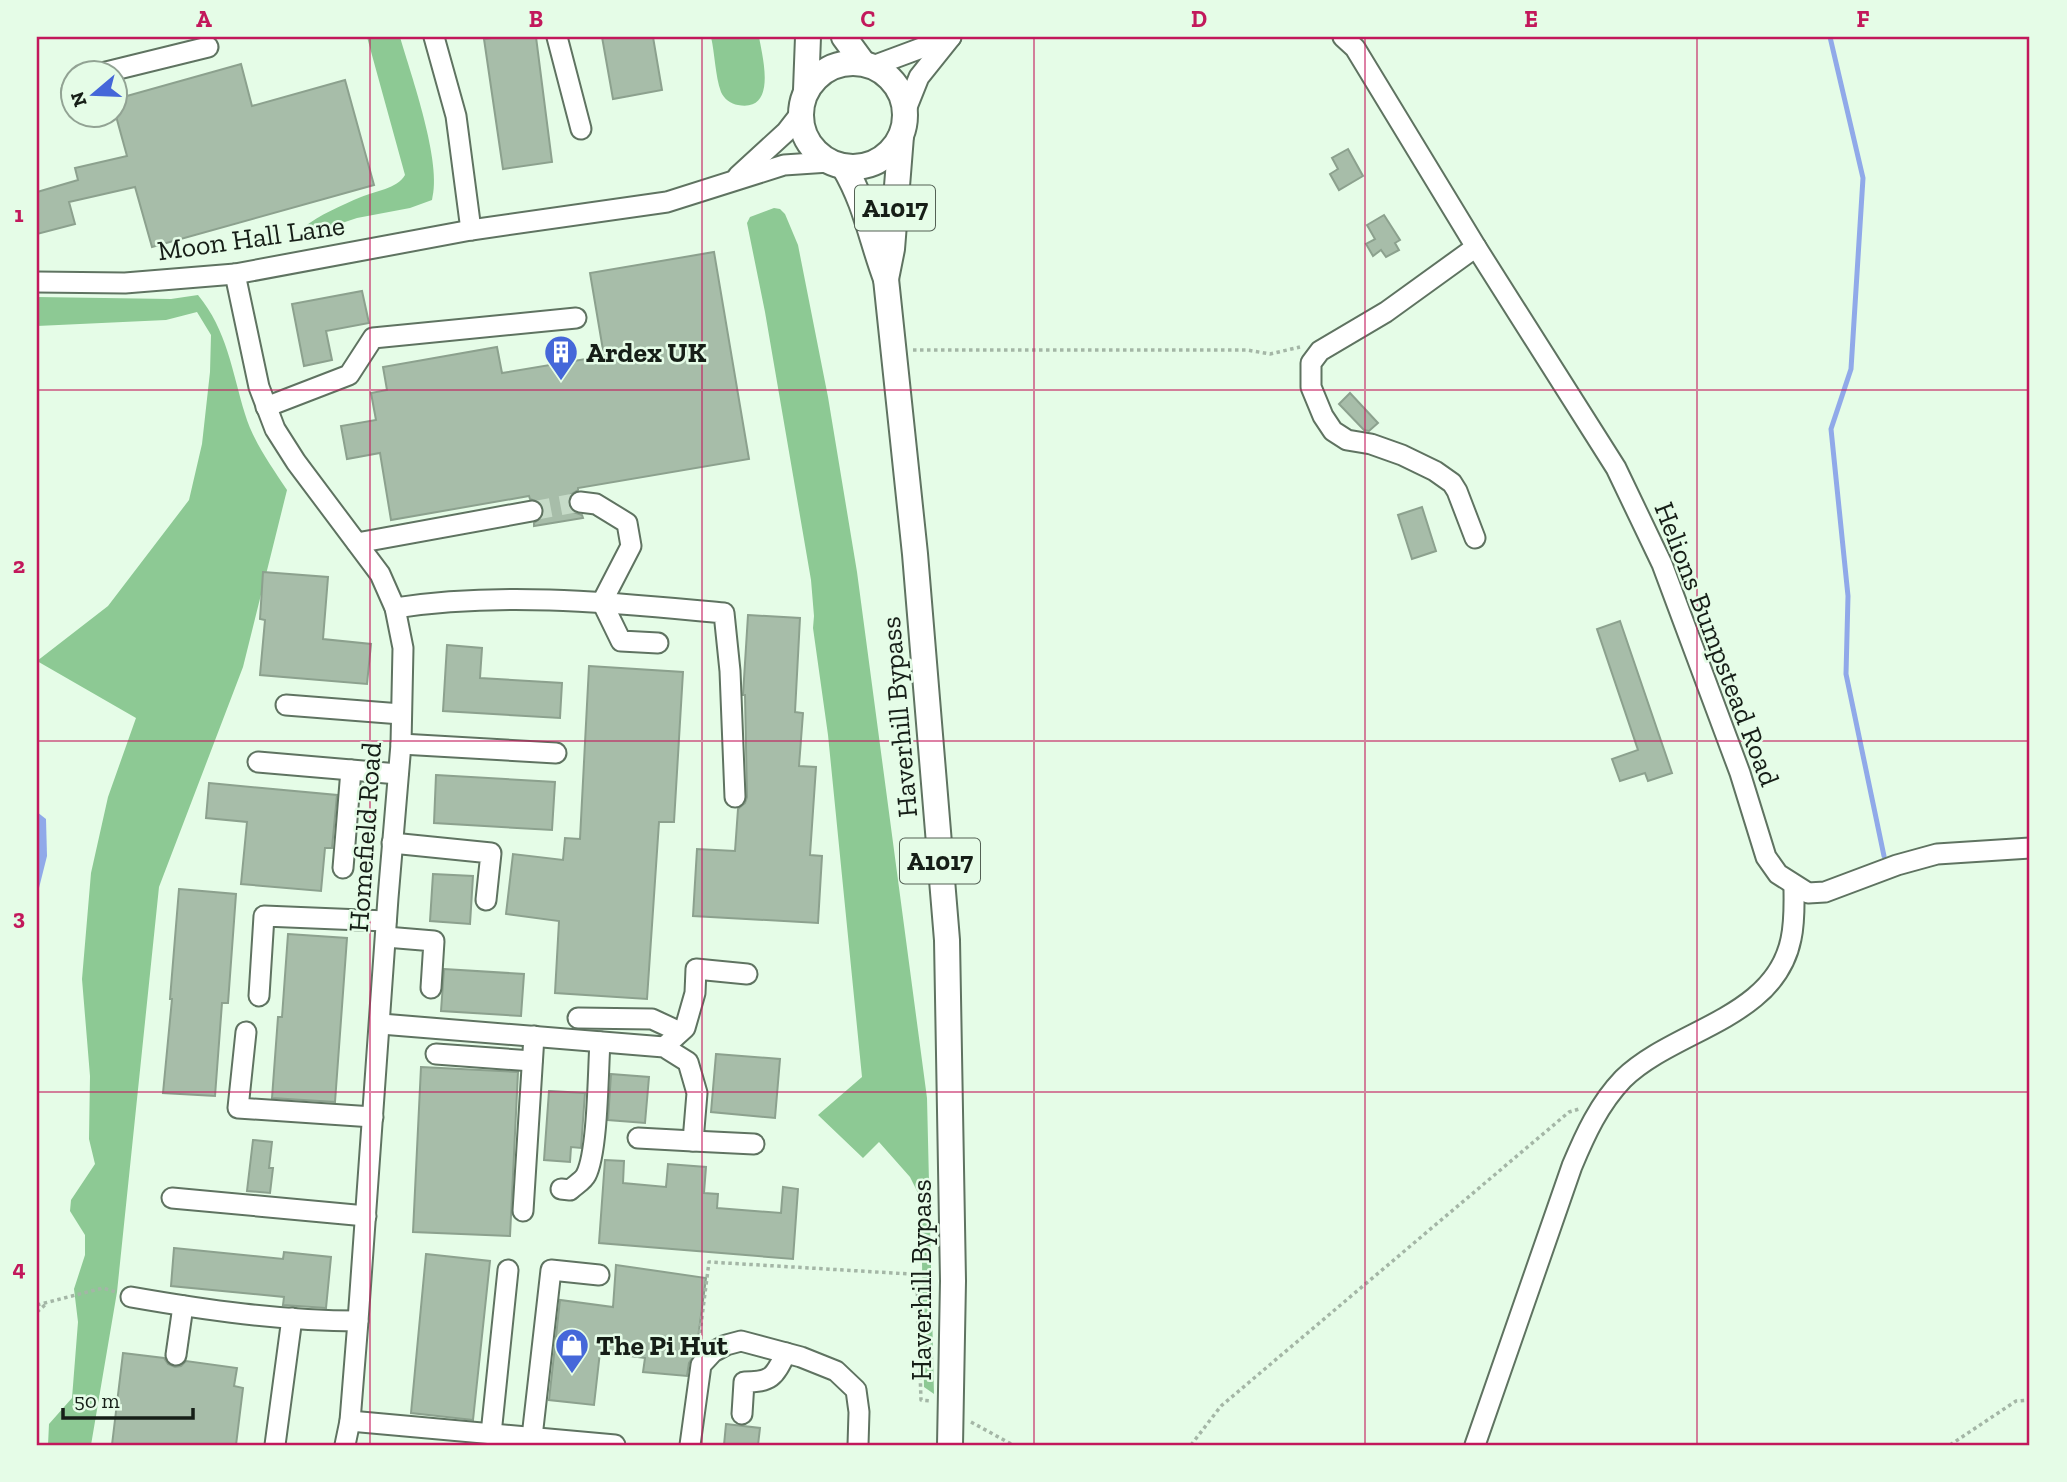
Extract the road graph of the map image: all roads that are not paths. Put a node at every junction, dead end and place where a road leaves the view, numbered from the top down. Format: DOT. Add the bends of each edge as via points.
graph roads {
  1 [pos="434,37"];
  2 [pos="557,37"];
  3 [pos="808,37"];
  4 [pos="844,37"];
  5 [pos="951,37"];
  6 [pos="1343,37"];
  7 [pos="208,47"];
  8 [pos="868,64"];
  9 [pos="130,66"];
  10 [pos="803,102"];
  11 [pos="903,124"];
  12 [pos="581,129"];
  13 [pos="837,165"];
  14 [pos="735,179"];
  15 [pos="471,230"];
  16 [pos="1476,247"];
  17 [pos="235,274"];
  18 [pos="886,279"];
  19 [pos="37,282"];
  20 [pos="576,318"];
  21 [pos="266,407"];
  22 [pos="580,502"];
  23 [pos="532,512"];
  24 [pos="1475,538"];
  25 [pos="357,542"];
  26 [pos="602,602"];
  27 [pos="395,608"];
  28 [pos="658,643"];
  29 [pos="286,705"];
  30 [pos="401,714"];
  31 [pos="401,744"];
  32 [pos="555,753"];
  33 [pos="258,762"];
  34 [pos="351,770"];
  35 [pos="398,774"];
  36 [pos="735,797"];
  37 [pos="392,843"];
  38 [pos="2030,848"];
  39 [pos="343,868"];
  40 [pos="1794,886"];
  41 [pos="486,900"];
  42 [pos="386,929"];
  43 [pos="747,974"];
  44 [pos="431,988"];
  45 [pos="259,996"];
  46 [pos="578,1018"];
  47 [pos="381,1024"];
  48 [pos="246,1032"];
  49 [pos="680,1032"];
  50 [pos="534,1036"];
  51 [pos="600,1041"];
  52 [pos="664,1047"];
  53 [pos="436,1054"];
  54 [pos="532,1061"];
  55 [pos="373,1117"];
  56 [pos="638,1138"];
  57 [pos="693,1141"];
  58 [pos="754,1144"];
  59 [pos="561,1189"];
  60 [pos="172,1198"];
  61 [pos="523,1211"];
  62 [pos="366,1216"];
  63 [pos="508,1270"];
  64 [pos="599,1275"];
  65 [pos="131,1297"];
  66 [pos="183,1306"];
  67 [pos="292,1318"];
  68 [pos="358,1321"];
  69 [pos="786,1353"];
  70 [pos="176,1355"];
  71 [pos="742,1414"];
  72 [pos="350,1421"];
  73 [pos="491,1434"];
  74 [pos="532,1437"];
  75 [pos="275,1445"];
  76 [pos="345,1445"];
  77 [pos="615,1445"];
  78 [pos="690,1445"];
  79 [pos="858,1445"];
  80 [pos="950,1445"];
  81 [pos="1475,1445"];
  1 -- 15 [label="street" via="456,116"];
  2 -- 12 [label="street"];
  3 -- 10 [label="main road"];
  4 -- 8 [label="main road"];
  5 -- 8 [label="street"];
  5 -- 11 [label="street" via="919,77"];
  6 -- 16 [label="street, Helions Bumpstead Road" via="1355,48"];
  7 -- 9 [label="street"];
  8 -- 10 [label="main road" via="836,64 824,70"];
  8 -- 11 [label="main road" via="890,77 901,93"];
  10 -- 13 [label="main road" via="802,129 808,142 817,154"];
  10 -- 14 [label="street" via="786,132"];
  11 -- 13 [label="main road" via="891,151 878,161 861,167"];
  11 -- 18 [label="main road, Haverhill Bypass / A1017"];
  13 -- 14 [label="street" via="784,165"];
  13 -- 18 [label="main road, Haverhill Bypass / A1017" via="863,204"];
  14 -- 15 [label="street" via="667,202"];
  15 -- 17 [label="street, Moon Hall Lane"];
  16 -- 24 [label="street" via="1387,312 1320,351 1311,363 1311,387 1333,431 1435,471 1457,491"];
  16 -- 40 [label="street, Helions Bumpstead Road" via="1622,480 1662,564 1740,773 1766,857"];
  17 -- 19 [label="street, Moon Hall Lane" via="125,283"];
  17 -- 21 [label="street, Homefield Road"];
  18 -- 80 [label="main road, Haverhill Bypass / A1017" via="915,554 947,940 953,1280"];
  20 -- 21 [label="street" via="373,338 349,375"];
  21 -- 25 [label="street, Homefield Road" via="296,462"];
  22 -- 26 [label="street" via="596,504 627,523 631,546"];
  23 -- 25 [label="street"];
  25 -- 27 [label="street, Homefield Road" via="380,574"];
  26 -- 27 [label="street" via="494,598"];
  26 -- 28 [label="street" via="621,641"];
  26 -- 36 [label="street" via="724,613"];
  27 -- 30 [label="street, Homefield Road" via="403,648"];
  29 -- 30 [label="street"];
  30 -- 31 [label="street, Homefield Road"];
  31 -- 32 [label="street"];
  31 -- 35 [label="street, Homefield Road"];
  33 -- 34 [label="street"];
  34 -- 35 [label="street"];
  34 -- 39 [label="street"];
  35 -- 37 [label="street, Homefield Road"];
  37 -- 41 [label="street" via="491,853"];
  37 -- 42 [label="street, Homefield Road"];
  38 -- 40 [label="street" via="1937,854 1825,892 1808,893"];
  40 -- 81 [label="street" via="1791,942 1766,988 1744,1006 1654,1054 1624,1079 1590,1123"];
  42 -- 44 [label="street" via="434,941"];
  42 -- 45 [label="street" via="264,916"];
  42 -- 47 [label="street, Homefield Road"];
  43 -- 49 [label="street" via="696,969 695,993"];
  46 -- 49 [label="street" via="652,1019"];
  47 -- 50 [label="street"];
  47 -- 55 [label="street, Homefield Road"];
  48 -- 55 [label="street" via="238,1108"];
  49 -- 52 [label="street"];
  50 -- 51 [label="street"];
  50 -- 54 [label="street"];
  51 -- 52 [label="street"];
  51 -- 59 [label="street" via="590,1165 579,1183 570,1190"];
  52 -- 57 [label="street" via="688,1062 697,1093"];
  53 -- 54 [label="street"];
  54 -- 61 [label="street"];
  55 -- 62 [label="street, Homefield Road"];
  56 -- 57 [label="street"];
  57 -- 58 [label="street"];
  60 -- 62 [label="street"];
  62 -- 68 [label="street, Homefield Road"];
  63 -- 73 [label="street"];
  64 -- 74 [label="street" via="551,1270"];
  65 -- 66 [label="street"];
  66 -- 67 [label="street"];
  66 -- 70 [label="street"];
  67 -- 68 [label="street"];
  67 -- 75 [label="street"];
  68 -- 72 [label="street, Homefield Road"];
  69 -- 71 [label="street" via="776,1374 764,1382 744,1382"];
  69 -- 78 [label="street" via="741,1341 713,1352 701,1365"];
  69 -- 79 [label="street" via="836,1371 856,1390"];
  72 -- 73 [label="street"];
  72 -- 76 [label="street, Homefield Road"];
  73 -- 74 [label="street"];
  74 -- 77 [label="street"];
}
